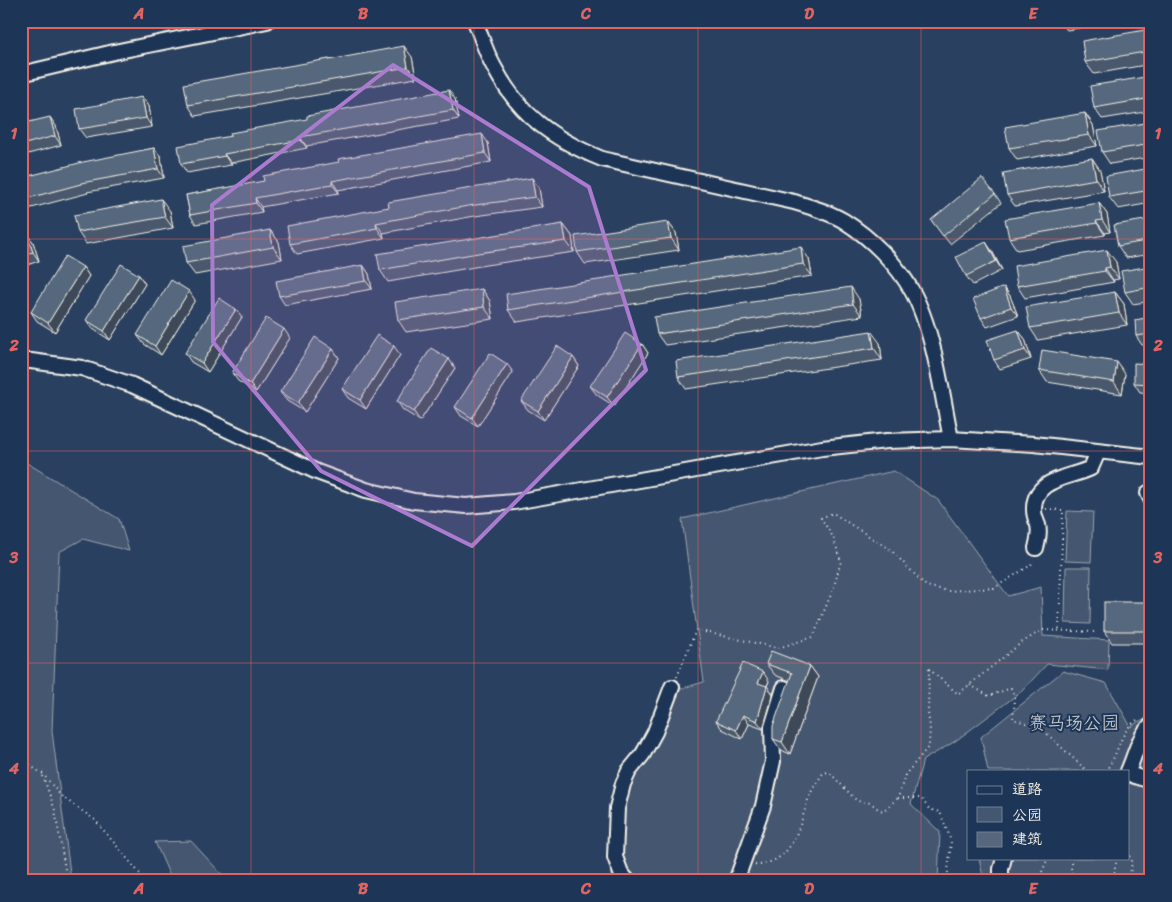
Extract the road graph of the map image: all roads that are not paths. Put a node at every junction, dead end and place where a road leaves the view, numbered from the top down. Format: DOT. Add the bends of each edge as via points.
graph roads {
  1 [pos="267,21"];
  2 [pos="475,21"];
  3 [pos="21,74"];
  4 [pos="21,362"];
  5 [pos="951,438"];
  6 [pos="1098,452"];
  7 [pos="1151,457"];
  8 [pos="1036,548"];
  9 [pos="672,687"];
  10 [pos="784,688"];
  11 [pos="1147,722"];
  12 [pos="1129,770"];
  13 [pos="1130,774"];
  14 [pos="1151,781"];
  15 [pos="1003,860"];
  16 [pos="628,881"];
  17 [pos="736,881"];
  18 [pos="1002,881"];
  1 -- 3 [label="street"];
  2 -- 5 [label="street" via="508,90 549,132 577,148 602,159 820,210 843,220 875,246 912,292 922,315"];
  4 -- 5 [label="street" via="82,368 132,385 317,472 366,490 414,501 466,506 514,502 822,448"];
  5 -- 6 [label="street"];
  6 -- 7 [label="street"];
  6 -- 8 [label="street" via="1091,468 1055,480 1043,488 1035,500 1039,533"];
  9 -- 16 [label="street" via="655,732 623,784 617,808 615,857"];
  10 -- 17 [label="street" via="772,727 774,751 763,806"];
  11 -- 12 [label="street"];
  13 -- 14 [label="street"];
  15 -- 18 [label="street"];
}
